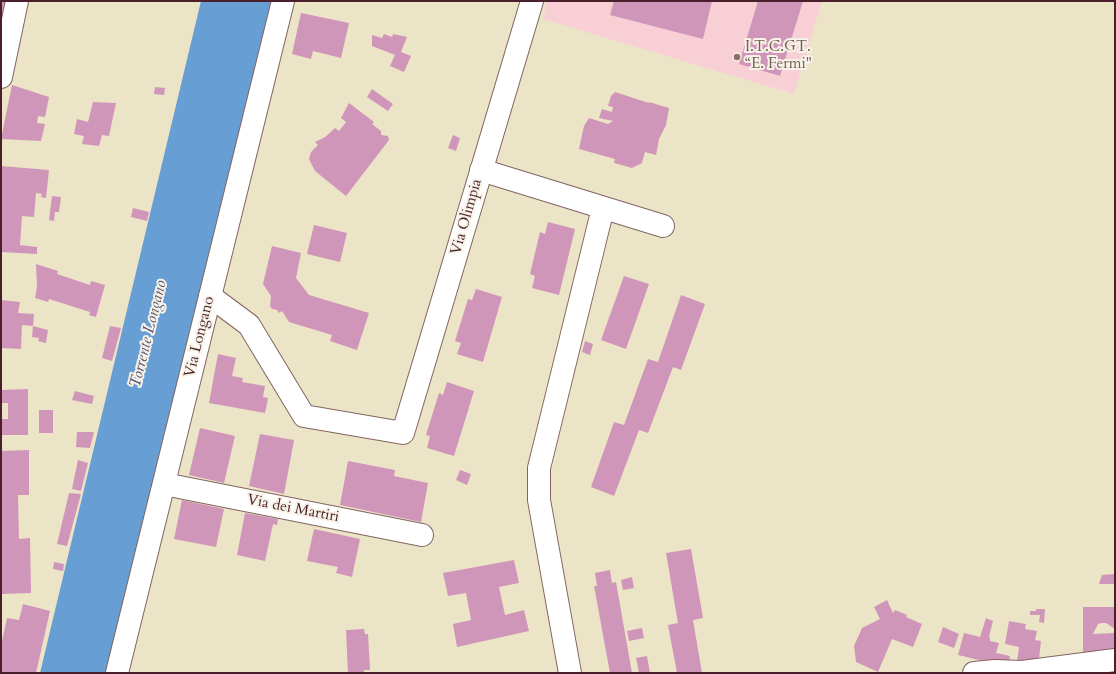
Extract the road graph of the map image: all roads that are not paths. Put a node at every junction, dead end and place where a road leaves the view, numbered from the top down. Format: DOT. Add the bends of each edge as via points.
graph roads {
  1 [pos="17,1"];
  2 [pos="283,1"];
  3 [pos="532,1"];
  4 [pos="1,77"];
  5 [pos="481,170"];
  6 [pos="603,208"];
  7 [pos="662,226"];
  8 [pos="210,296"];
  9 [pos="164,484"];
  10 [pos="422,535"];
  11 [pos="1115,660"];
  12 [pos="117,673"];
  13 [pos="570,673"];
  14 [pos="974,673"];
  1 -- 4 [label="street"];
  2 -- 8 [label="street, Via Longano"];
  3 -- 5 [label="street, Via Olimpia"];
  5 -- 6 [label="street"];
  5 -- 8 [label="street, Via Olimpia" via="403,433 304,416 249,325"];
  6 -- 7 [label="street"];
  6 -- 13 [label="street" via="539,468 539,500"];
  8 -- 9 [label="street, Via Longano"];
  9 -- 10 [label="street, Via dei Martiri"];
  9 -- 12 [label="street, Via Longano"];
  11 -- 14 [label="street" via="1022,672"];
}
